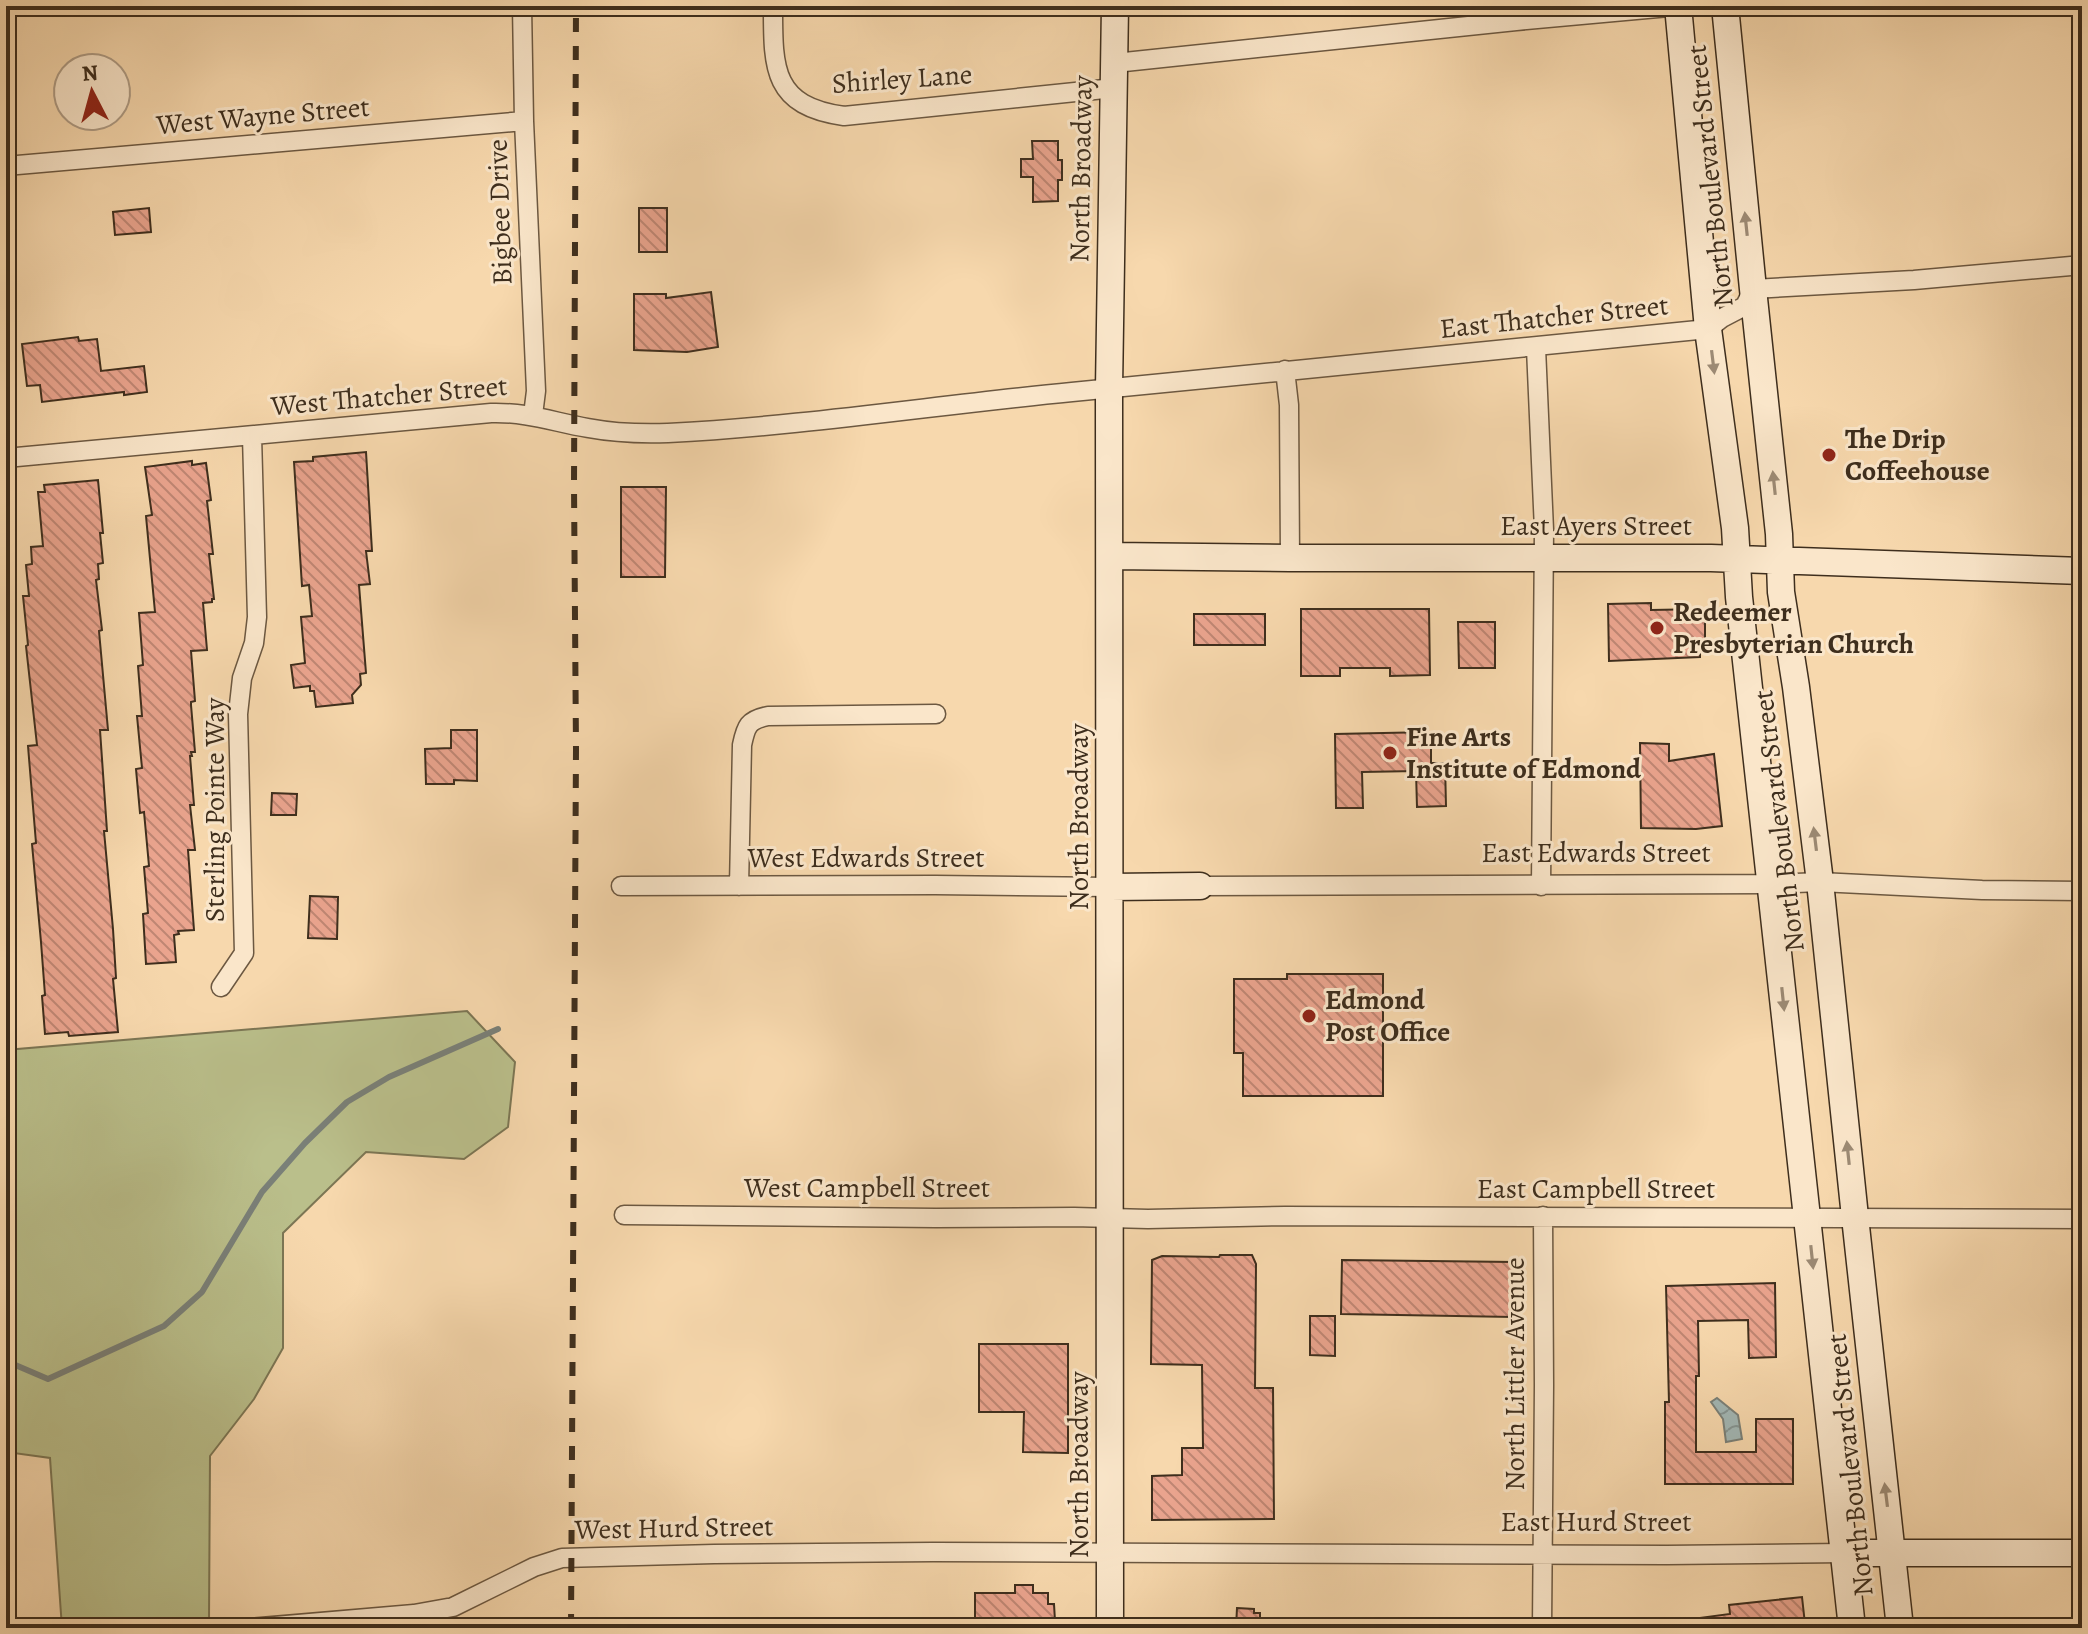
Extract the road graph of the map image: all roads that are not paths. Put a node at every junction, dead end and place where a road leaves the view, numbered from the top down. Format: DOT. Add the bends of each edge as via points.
graph roads {
  1 [pos="522,6"];
  2 [pos="773,6"];
  3 [pos="1115,6"];
  4 [pos="1679,6"];
  5 [pos="1725,6"];
  6 [pos="1115,75"];
  7 [pos="524,121"];
  8 [pos="6,166"];
  9 [pos="2082,265"];
  10 [pos="1753,289"];
  11 [pos="1708,329"];
  12 [pos="1536,348"];
  13 [pos="1285,370"];
  14 [pos="1109,389"];
  15 [pos="533,415"];
  16 [pos="252,436"];
  17 [pos="6,458"];
  18 [pos="1111,556"];
  19 [pos="1290,558"];
  20 [pos="1544,558"];
  21 [pos="1737,559"];
  22 [pos="1781,561"];
  23 [pos="2082,571"];
  24 [pos="936,714"];
  25 [pos="1820,882"];
  26 [pos="1770,884"];
  27 [pos="621,886"];
  28 [pos="739,886"];
  29 [pos="1200,886"];
  30 [pos="1541,886"];
  31 [pos="1111,887"];
  32 [pos="2082,891"];
  33 [pos="221,987"];
  34 [pos="624,1215"];
  35 [pos="1543,1216"];
  36 [pos="1807,1217"];
  37 [pos="1855,1217"];
  38 [pos="1111,1218"];
  39 [pos="2082,1219"];
  40 [pos="1893,1552"];
  41 [pos="1844,1553"];
  42 [pos="2082,1553"];
  43 [pos="1111,1554"];
  44 [pos="1543,1555"];
  45 [pos="250,1628"];
  46 [pos="1110,1628"];
  47 [pos="1542,1628"];
  48 [pos="1852,1628"];
  49 [pos="1900,1628"];
  1 -- 7 [label="street, Bigbee Drive"];
  2 -- 6 [label="street, Shirley Lane" via="780,77 803,105 822,113 844,116"];
  3 -- 6 [label="main road, North Broadway"];
  4 -- 6 [label="street, Shirley Lane" via="1516,21"];
  4 -- 11 [label="main road, North Boulevard Street"];
  10 -- 5 [label="main road, North Boulevard Street, one-way"];
  6 -- 14 [label="main road, North Broadway"];
  7 -- 8 [label="street, West Wayne Street"];
  7 -- 15 [label="street, Bigbee Drive"];
  9 -- 10 [label="street"];
  10 -- 11 [label="street, East Thatcher Street" via="1745,306"];
  22 -- 10 [label="main road, North Boulevard Street, one-way"];
  11 -- 12 [label="street, East Thatcher Street"];
  11 -- 21 [label="main road, North Boulevard Street, one-way"];
  12 -- 13 [label="street, East Thatcher Street"];
  12 -- 20 [label="street"];
  13 -- 14 [label="street, East Thatcher Street"];
  13 -- 19 [label="street"];
  14 -- 15 [label="street, West Thatcher Street" via="669,433 628,434"];
  14 -- 18 [label="main road, North Broadway"];
  15 -- 16 [label="street, West Thatcher Street" via="491,413"];
  16 -- 17 [label="street, West Thatcher Street"];
  16 -- 33 [label="street, Sterling Pointe Way" via="257,617 238,714 244,953"];
  18 -- 19 [label="main road, East Ayers Street"];
  18 -- 31 [label="main road, North Broadway"];
  19 -- 20 [label="main road, East Ayers Street"];
  20 -- 21 [label="main road, East Ayers Street"];
  20 -- 30 [label="street"];
  21 -- 22 [label="main road, East Ayers Street"];
  21 -- 26 [label="main road, North Boulevard Street"];
  22 -- 23 [label="main road, East Ayers Street"];
  25 -- 22 [label="main road, North Boulevard Street, one-way"];
  24 -- 28 [label="street" via="754,719 742,745"];
  25 -- 26 [label="street, East Edwards Street"];
  25 -- 32 [label="street, East Edwards Street"];
  37 -- 25 [label="main road, North Boulevard Street, one-way"];
  26 -- 30 [label="street, East Edwards Street"];
  26 -- 36 [label="main road, North Boulevard Street, one-way"];
  27 -- 28 [label="street, West Edwards Street"];
  28 -- 31 [label="street, West Edwards Street"];
  29 -- 30 [label="street, East Edwards Street"];
  29 -- 31 [label="main road, East Edwards Street"];
  31 -- 38 [label="main road, North Broadway"];
  34 -- 38 [label="street, West Campbell Street"];
  35 -- 36 [label="street, East Campbell Street"];
  35 -- 38 [label="street, East Campbell Street"];
  35 -- 44 [label="street, North Littler Avenue"];
  36 -- 37 [label="street, East Campbell Street"];
  36 -- 41 [label="main road, North Boulevard Street, one-way"];
  37 -- 39 [label="street, East Campbell Street"];
  40 -- 37 [label="main road, North Boulevard Street, one-way"];
  38 -- 43 [label="main road, North Broadway"];
  40 -- 41 [label="main road, East Hurd Street"];
  40 -- 42 [label="main road, East Hurd Street"];
  40 -- 49 [label="main road, North Boulevard Street"];
  41 -- 44 [label="street, East Hurd Street"];
  41 -- 48 [label="main road, North Boulevard Street"];
  43 -- 44 [label="street, East Hurd Street"];
  43 -- 45 [label="street, West Hurd Street" via="562,1558 453,1607"];
  43 -- 46 [label="main road, North Broadway"];
  44 -- 47 [label="street, North Littler Avenue"];
}
